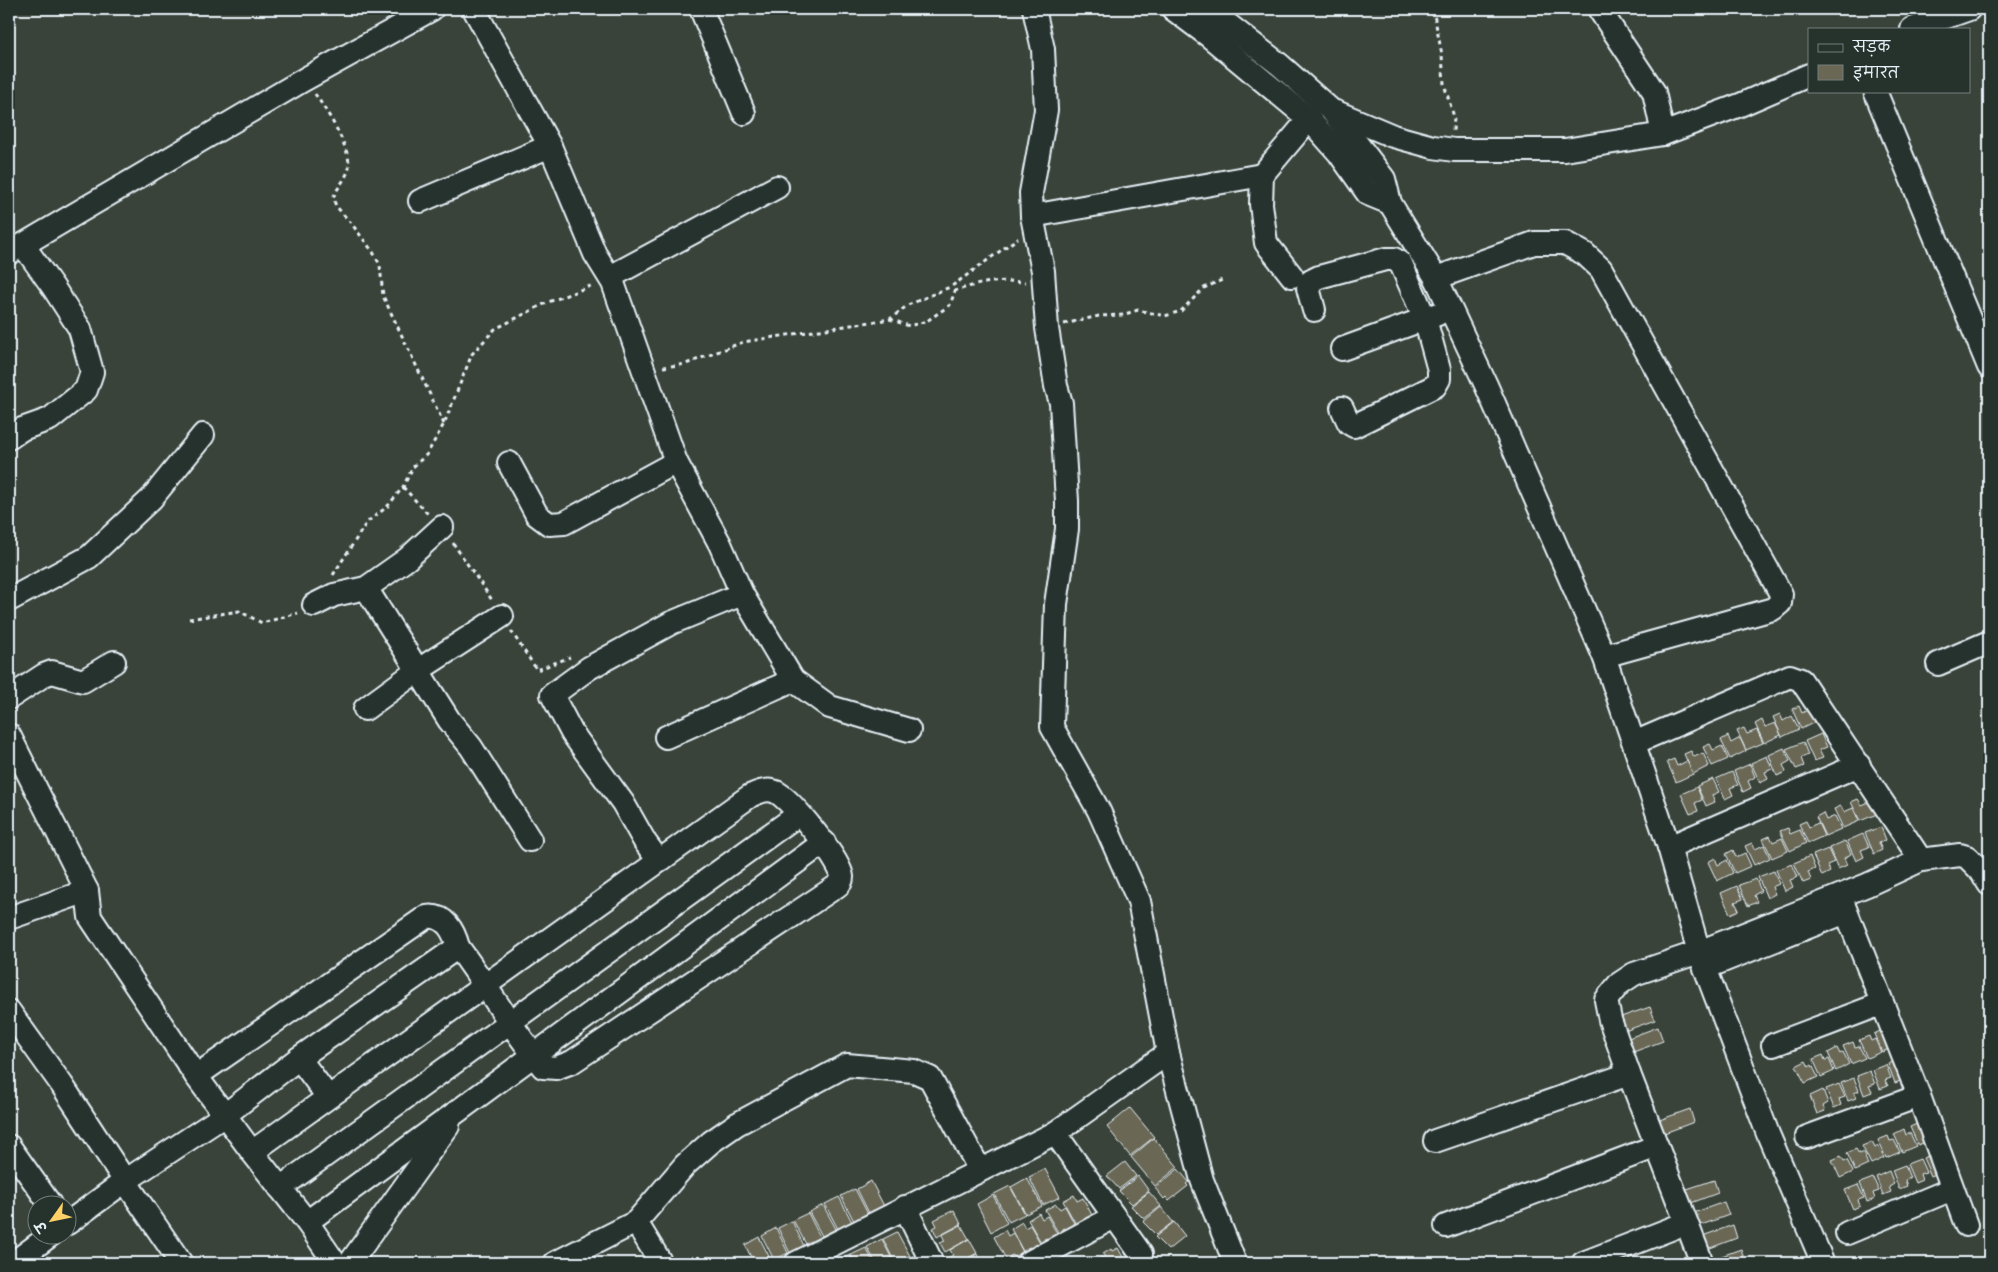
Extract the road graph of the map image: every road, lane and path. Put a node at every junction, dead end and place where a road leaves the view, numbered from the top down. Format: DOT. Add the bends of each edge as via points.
graph roads {
  1 [pos="432,9"];
  2 [pos="474,9"];
  3 [pos="701,9"];
  4 [pos="1034,9"];
  5 [pos="1173,9"];
  6 [pos="1208,9"];
  7 [pos="1433,9"];
  8 [pos="1599,9"];
  9 [pos="1968,9"];
  10 [pos="1915,28"];
  11 [pos="1808,75"];
  12 [pos="305,78"];
  13 [pos="1875,92"];
  14 [pos="1332,111"];
  15 [pos="744,113"];
  16 [pos="1309,119"];
  17 [pos="1663,134"];
  18 [pos="550,146"];
  19 [pos="1454,150"];
  20 [pos="1262,176"];
  21 [pos="777,187"];
  22 [pos="420,201"];
  23 [pos="1390,203"];
  24 [pos="1033,222"];
  25 [pos="16,249"];
  26 [pos="1292,276"];
  27 [pos="1436,278"];
  28 [pos="612,280"];
  29 [pos="1222,280"];
  30 [pos="1043,284"];
  31 [pos="1450,308"];
  32 [pos="1314,310"];
  33 [pos="890,319"];
  34 [pos="1425,319"];
  35 [pos="1046,328"];
  36 [pos="1342,349"];
  37 [pos="1989,367"];
  38 [pos="643,369"];
  39 [pos="1342,408"];
  40 [pos="444,424"];
  41 [pos="203,435"];
  42 [pos="9,438"];
  43 [pos="676,462"];
  44 [pos="509,463"];
  45 [pos="403,487"];
  46 [pos="442,528"];
  47 [pos="332,578"];
  48 [pos="366,588"];
  49 [pos="742,594"];
  50 [pos="9,600"];
  51 [pos="314,605"];
  52 [pos="502,616"];
  53 [pos="189,619"];
  54 [pos="1989,642"];
  55 [pos="1604,656"];
  56 [pos="114,662"];
  57 [pos="1938,664"];
  58 [pos="589,668"];
  59 [pos="417,670"];
  60 [pos="794,680"];
  61 [pos="9,698"];
  62 [pos="365,709"];
  63 [pos="909,730"];
  64 [pos="9,735"];
  65 [pos="666,737"];
  66 [pos="1634,743"];
  67 [pos="1859,765"];
  68 [pos="799,814"];
  69 [pos="530,840"];
  70 [pos="824,842"];
  71 [pos="1669,847"];
  72 [pos="1921,860"];
  73 [pos="659,861"];
  74 [pos="1986,874"];
  75 [pos="87,891"];
  76 [pos="1843,904"];
  77 [pos="9,918"];
  78 [pos="458,947"];
  79 [pos="1702,960"];
  80 [pos="486,986"];
  81 [pos="1881,1004"];
  82 [pos="9,1010"];
  83 [pos="511,1023"];
  84 [pos="1773,1045"];
  85 [pos="1168,1053"];
  86 [pos="533,1054"];
  87 [pos="299,1058"];
  88 [pos="1629,1074"];
  89 [pos="196,1076"];
  90 [pos="1920,1096"];
  91 [pos="328,1097"];
  92 [pos="460,1108"];
  93 [pos="225,1115"];
  94 [pos="1054,1133"];
  95 [pos="1807,1137"];
  96 [pos="1435,1141"];
  97 [pos="9,1146"];
  98 [pos="1657,1146"];
  99 [pos="252,1152"];
  100 [pos="980,1170"];
  101 [pos="125,1181"];
  102 [pos="280,1188"];
  103 [pos="1952,1189"];
  104 [pos="43,1194"];
  105 [pos="905,1207"];
  106 [pos="78,1216"];
  107 [pos="1114,1217"];
  108 [pos="307,1222"];
  109 [pos="636,1222"];
  110 [pos="1686,1223"];
  111 [pos="1966,1225"];
  112 [pos="1446,1226"];
  113 [pos="1847,1233"];
  114 [pos="39,1244"];
  115 [pos="1141,1254"];
  116 [pos="13,1263"];
  117 [pos="181,1263"];
  118 [pos="336,1263"];
  119 [pos="350,1263"];
  120 [pos="555,1263"];
  121 [pos="661,1263"];
  122 [pos="796,1263"];
  123 [pos="932,1263"];
  124 [pos="1028,1263"];
  125 [pos="1235,1263"];
  126 [pos="1583,1263"];
  127 [pos="1702,1263"];
  128 [pos="1823,1263"];
  1 -- 12 [label="street"];
  2 -- 18 [label="street"];
  3 -- 15 [label="street"];
  4 -- 24 [label="street" via="1043,49 1046,110 1031,192"];
  5 -- 16 [label="street"];
  6 -- 14 [label="street"];
  7 -- 19 [label="path" via="1444,84 1454,117"];
  8 -- 17 [label="street" via="1654,92"];
  9 -- 10 [label="street"];
  11 -- 17 [label="street"];
  12 -- 25 [label="street"];
  12 -- 40 [label="path" via="327,112 350,161 349,170 333,198 336,206 380,266 383,296"];
  13 -- 37 [label="street"];
  14 -- 19 [label="street" via="1393,136"];
  14 -- 23 [label="street" via="1384,178"];
  16 -- 20 [label="street"];
  16 -- 23 [label="street" via="1368,194"];
  17 -- 19 [label="street" via="1564,150"];
  18 -- 22 [label="street"];
  18 -- 28 [label="street" via="595,254"];
  20 -- 24 [label="street"];
  20 -- 26 [label="street" via="1261,204 1266,243"];
  21 -- 28 [label="street"];
  23 -- 27 [label="street"];
  24 -- 30 [label="street"];
  24 -- 33 [label="path" via="952,286 908,305"];
  25 -- 42 [label="street" via="54,287 80,328 92,372 86,390 64,408 50,419 22,429"];
  27 -- 31 [label="street"];
  27 -- 55 [label="street" via="1534,243 1565,243 1602,269 1781,594 1780,603 1773,609"];
  28 -- 38 [label="street"];
  28 -- 40 [label="path" via="546,303 495,330 472,354"];
  29 -- 35 [label="path" via="1204,288 1181,311 1166,316 1138,310"];
  30 -- 33 [label="path" via="1012,281 978,283 956,291 950,305 927,321 909,326"];
  30 -- 35 [label="street"];
  31 -- 34 [label="street"];
  31 -- 55 [label="street"];
  32 -- 34 [label="street" via="1308,288 1311,282 1319,277 1394,259 1401,264"];
  33 -- 38 [label="path" via="743,342 686,364"];
  34 -- 36 [label="street"];
  34 -- 39 [label="street" via="1439,370 1440,379 1435,386 1354,426"];
  35 -- 85 [label="street" via="1061,403 1067,501 1067,529 1056,604 1052,727 1099,811 1139,901"];
  38 -- 43 [label="street"];
  40 -- 45 [label="path" via="427,454 413,467"];
  41 -- 50 [label="street" via="150,499 89,557"];
  43 -- 44 [label="street" via="564,523 549,524 537,515"];
  43 -- 49 [label="street" via="720,544"];
  45 -- 46 [label="path"];
  45 -- 47 [label="path" via="388,507 367,522"];
  46 -- 48 [label="street" via="407,559"];
  46 -- 52 [label="path"];
  48 -- 51 [label="street" via="334,595"];
  48 -- 59 [label="street"];
  49 -- 58 [label="street" via="671,624"];
  49 -- 60 [label="street"];
  51 -- 53 [label="path" via="296,614 262,623 239,611"];
  52 -- 58 [label="path" via="537,670 578,655"];
  52 -- 59 [label="street"];
  54 -- 57 [label="street"];
  55 -- 66 [label="street"];
  56 -- 61 [label="street" via="83,681 52,672"];
  58 -- 73 [label="street" via="552,696 572,733 623,802"];
  59 -- 62 [label="street"];
  59 -- 69 [label="street"];
  60 -- 63 [label="street" via="830,707"];
  60 -- 65 [label="street"];
  64 -- 75 [label="street"];
  66 -- 67 [label="street" via="1790,676 1801,680"];
  66 -- 71 [label="street"];
  67 -- 71 [label="street"];
  67 -- 72 [label="street"];
  68 -- 70 [label="street"];
  68 -- 73 [label="street" via="776,792 763,790"];
  68 -- 83 [label="street"];
  70 -- 86 [label="street"];
  70 -- 86 [label="street" via="842,876 837,886 572,1062 556,1068 543,1067"];
  71 -- 79 [label="street"];
  72 -- 74 [label="street" via="1960,855 1967,857"];
  72 -- 76 [label="street"];
  73 -- 80 [label="street"];
  75 -- 77 [label="street"];
  75 -- 89 [label="street" via="90,917"];
  76 -- 79 [label="street"];
  76 -- 81 [label="street"];
  78 -- 80 [label="street"];
  78 -- 87 [label="street"];
  78 -- 89 [label="street" via="448,924 432,916 426,917"];
  79 -- 88 [label="street" via="1634,974 1619,984 1606,1000"];
  79 -- 128 [label="street" via="1768,1134"];
  80 -- 83 [label="street"];
  80 -- 91 [label="street"];
  81 -- 84 [label="street"];
  81 -- 90 [label="street"];
  82 -- 101 [label="street"];
  83 -- 86 [label="street"];
  83 -- 102 [label="street"];
  85 -- 94 [label="street"];
  85 -- 125 [label="street" via="1202,1180"];
  86 -- 92 [label="street"];
  87 -- 91 [label="street"];
  87 -- 93 [label="street"];
  88 -- 96 [label="street"];
  88 -- 98 [label="street"];
  89 -- 93 [label="street"];
  90 -- 95 [label="street"];
  90 -- 103 [label="street"];
  91 -- 99 [label="street"];
  92 -- 108 [label="street"];
  92 -- 119 [label="street"];
  93 -- 99 [label="street"];
  93 -- 101 [label="street"];
  94 -- 100 [label="street"];
  94 -- 107 [label="street"];
  97 -- 104 [label="street"];
  98 -- 110 [label="street"];
  98 -- 112 [label="street"];
  99 -- 102 [label="street"];
  100 -- 105 [label="street"];
  100 -- 109 [label="street" via="930,1078 914,1071 847,1065 737,1124 711,1142 684,1165"];
  101 -- 106 [label="street"];
  101 -- 117 [label="street"];
  102 -- 108 [label="street"];
  103 -- 111 [label="street"];
  103 -- 113 [label="street"];
  105 -- 122 [label="street"];
  105 -- 123 [label="street"];
  107 -- 115 [label="street"];
  107 -- 124 [label="street"];
  108 -- 118 [label="street"];
  109 -- 120 [label="street"];
  109 -- 121 [label="street"];
  110 -- 126 [label="street"];
  110 -- 127 [label="street"];
  114 -- 116 [label="street"];
}
